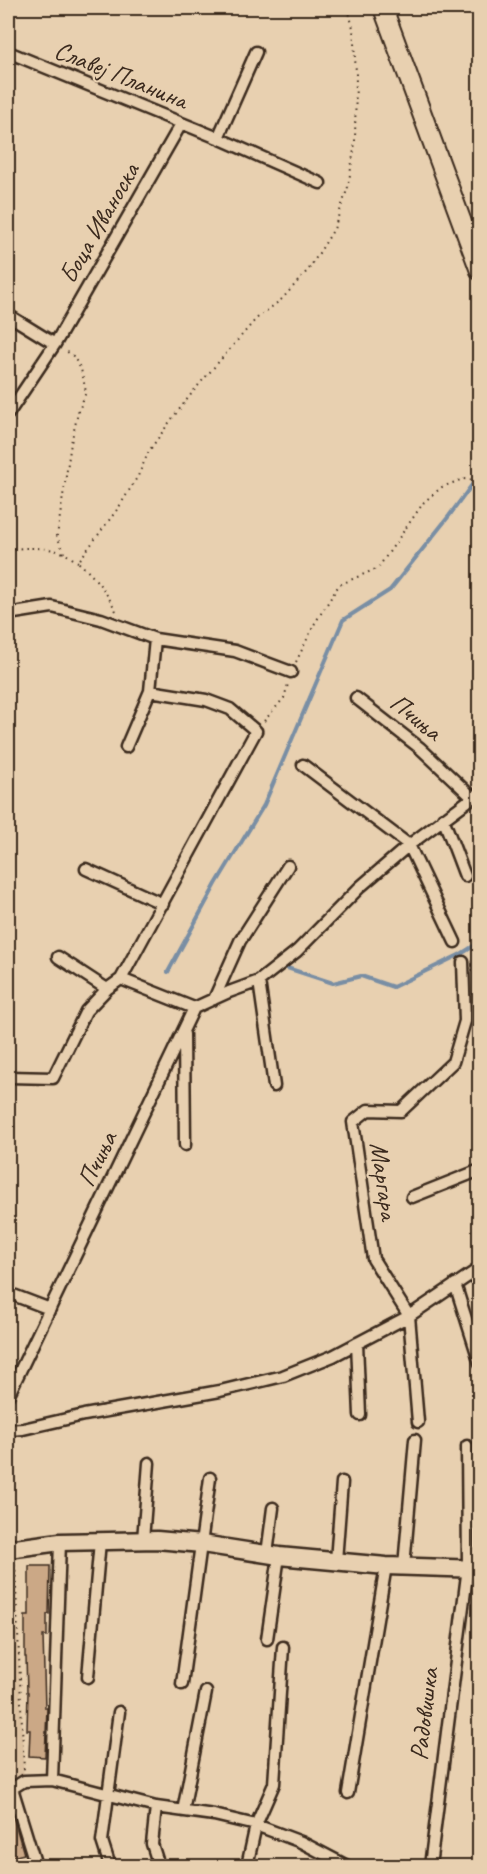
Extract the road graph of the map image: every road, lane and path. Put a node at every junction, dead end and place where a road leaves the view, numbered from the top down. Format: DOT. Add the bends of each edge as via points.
graph roads {
  1 [pos="348,8"];
  2 [pos="383,8"];
  3 [pos="8,52"];
  4 [pos="256,52"];
  5 [pos="181,124"];
  6 [pos="218,138"];
  7 [pos="320,183"];
  8 [pos="480,271"];
  9 [pos="8,315"];
  10 [pos="56,344"];
  11 [pos="8,414"];
  12 [pos="480,480"];
  13 [pos="8,551"];
  14 [pos="64,553"];
  15 [pos="78,562"];
  16 [pos="8,614"];
  17 [pos="126,628"];
  18 [pos="155,639"];
  19 [pos="291,672"];
  20 [pos="150,691"];
  21 [pos="356,698"];
  22 [pos="256,732"];
  23 [pos="126,747"];
  24 [pos="303,765"];
  25 [pos="476,795"];
  26 [pos="443,818"];
  27 [pos="409,845"];
  28 [pos="288,866"];
  29 [pos="86,869"];
  30 [pos="465,876"];
  31 [pos="163,904"];
  32 [pos="455,942"];
  33 [pos="58,957"];
  34 [pos="463,962"];
  35 [pos="121,979"];
  36 [pos="259,981"];
  37 [pos="107,989"];
  38 [pos="214,999"];
  39 [pos="194,1008"];
  40 [pos="184,1030"];
  41 [pos="8,1077"];
  42 [pos="274,1086"];
  43 [pos="185,1145"];
  44 [pos="480,1170"];
  45 [pos="412,1197"];
  46 [pos="480,1268"];
  47 [pos="455,1284"];
  48 [pos="8,1293"];
  49 [pos="50,1309"];
  50 [pos="410,1316"];
  51 [pos="357,1343"];
  52 [pos="480,1362"];
  53 [pos="8,1396"];
  54 [pos="360,1416"];
  55 [pos="418,1422"];
  56 [pos="8,1430"];
  57 [pos="415,1440"];
  58 [pos="467,1446"];
  59 [pos="149,1463"];
  60 [pos="210,1478"];
  61 [pos="342,1482"];
  62 [pos="273,1508"];
  63 [pos="143,1540"];
  64 [pos="100,1541"];
  65 [pos="60,1542"];
  66 [pos="202,1544"];
  67 [pos="11,1549"];
  68 [pos="273,1555"];
  69 [pos="336,1561"];
  70 [pos="386,1566"];
  71 [pos="404,1566"];
  72 [pos="474,1568"];
  73 [pos="267,1639"];
  74 [pos="283,1647"];
  75 [pos="88,1677"];
  76 [pos="182,1684"];
  77 [pos="206,1692"];
  78 [pos="119,1712"];
  79 [pos="52,1780"];
  80 [pos="24,1781"];
  81 [pos="10,1789"];
  82 [pos="348,1793"];
  83 [pos="108,1795"];
  84 [pos="156,1807"];
  85 [pos="183,1810"];
  86 [pos="256,1825"];
  87 [pos="36,1866"];
  88 [pos="110,1866"];
  89 [pos="159,1866"];
  90 [pos="247,1866"];
  91 [pos="347,1866"];
  92 [pos="430,1866"];
  1 -- 15 [label="path" via="356,72 355,143 348,187 334,228 309,269 282,299 256,319 171,420 119,507"];
  2 -- 8 [label="main road"];
  3 -- 5 [label="street, Славеј Планина"];
  4 -- 6 [label="street"];
  5 -- 6 [label="street, Славеј Планина"];
  5 -- 10 [label="street, Боца Иваноска"];
  6 -- 7 [label="street, Славеј Планина"];
  9 -- 10 [label="street"];
  10 -- 11 [label="street, Боца Иваноска"];
  10 -- 14 [label="path" via="73,356 81,369 86,392 71,443 57,536"];
  12 -- 19 [label="path" via="463,478 442,487 424,502 378,568 339,585"];
  13 -- 14 [label="path" via="41,549"];
  14 -- 15 [label="path"];
  15 -- 17 [label="path" via="106,592"];
  16 -- 17 [label="street" via="52,607"];
  17 -- 18 [label="street"];
  18 -- 19 [label="street" via="235,651"];
  18 -- 20 [label="street"];
  19 -- 22 [label="path" via="284,698"];
  20 -- 22 [label="street" via="206,700 230,709"];
  20 -- 23 [label="street"];
  21 -- 25 [label="street, Пчиња"];
  22 -- 31 [label="street"];
  24 -- 27 [label="street"];
  25 -- 26 [label="street, Пчиња"];
  26 -- 27 [label="street, Пчиња"];
  26 -- 30 [label="street"];
  27 -- 32 [label="street"];
  27 -- 36 [label="street, Пчиња" via="360,887 297,951"];
  28 -- 38 [label="street" via="240,940"];
  29 -- 31 [label="street"];
  31 -- 35 [label="street"];
  33 -- 37 [label="street"];
  34 -- 50 [label="street, Маргара" via="465,1021 453,1062 401,1111 368,1110 353,1122 373,1259"];
  35 -- 37 [label="street"];
  35 -- 39 [label="street"];
  36 -- 38 [label="street, Пчиња"];
  36 -- 42 [label="street"];
  37 -- 41 [label="street" via="86,1011 53,1078"];
  38 -- 39 [label="street, Пчиња"];
  39 -- 40 [label="street, Пчиња"];
  40 -- 43 [label="street, Пчиња"];
  40 -- 49 [label="street, Пчиња"];
  44 -- 45 [label="street, Маргара"];
  46 -- 47 [label="street"];
  47 -- 50 [label="street"];
  47 -- 52 [label="street"];
  48 -- 49 [label="street"];
  49 -- 53 [label="street, Пчиња"];
  50 -- 51 [label="street"];
  50 -- 55 [label="street, Маргара"];
  51 -- 54 [label="street"];
  51 -- 56 [label="street" via="283,1376"];
  57 -- 71 [label="street"];
  58 -- 72 [label="street, Радовишка"];
  59 -- 63 [label="street"];
  60 -- 66 [label="street"];
  61 -- 69 [label="street"];
  62 -- 68 [label="street"];
  63 -- 64 [label="street"];
  63 -- 66 [label="street"];
  64 -- 65 [label="street"];
  64 -- 75 [label="street"];
  65 -- 67 [label="street"];
  65 -- 79 [label="street"];
  66 -- 68 [label="street"];
  66 -- 76 [label="street"];
  67 -- 80 [label="path"];
  68 -- 69 [label="street"];
  68 -- 73 [label="street"];
  69 -- 70 [label="street"];
  70 -- 71 [label="street"];
  70 -- 82 [label="street"];
  71 -- 72 [label="street"];
  72 -- 92 [label="street, Радовишка"];
  74 -- 86 [label="street" via="274,1784"];
  77 -- 85 [label="street"];
  78 -- 83 [label="street"];
  79 -- 80 [label="street"];
  79 -- 83 [label="street"];
  80 -- 81 [label="street"];
  81 -- 87 [label="street"];
  83 -- 84 [label="street"];
  83 -- 88 [label="street" via="102,1841"];
  84 -- 85 [label="street"];
  84 -- 89 [label="street" via="152,1844"];
  85 -- 86 [label="street"];
  86 -- 90 [label="street"];
  86 -- 91 [label="street"];
}
